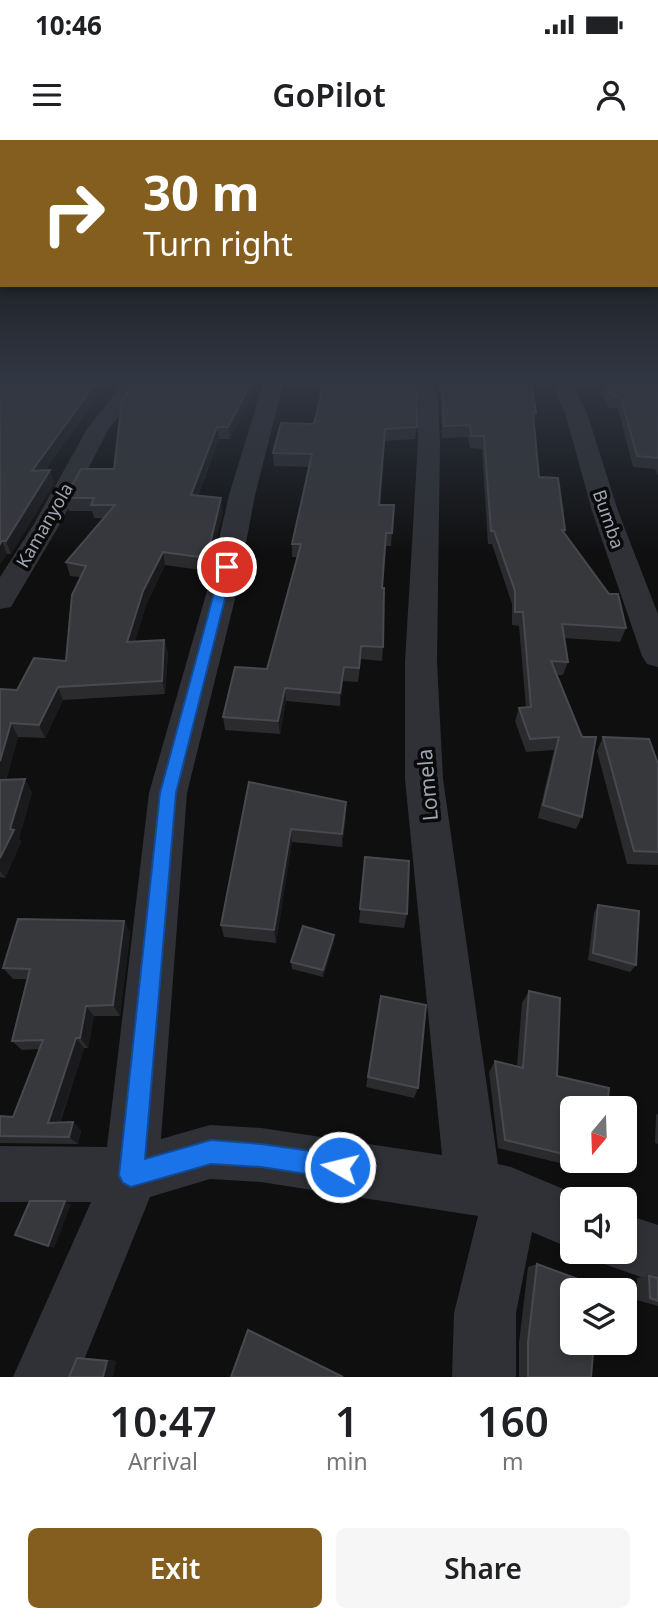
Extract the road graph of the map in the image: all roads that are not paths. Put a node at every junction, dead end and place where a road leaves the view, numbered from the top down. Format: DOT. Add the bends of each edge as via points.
graph roads {
  1 [pos="93,439"];
  2 [pos="258,439"];
  3 [pos="429,439"];
  4 [pos="584,439"];
  5 [pos="0,600"];
  6 [pos="658,656"];
  7 [pos="0,1174"];
  8 [pos="131,1175"];
  9 [pos="492,1191"];
  10 [pos="560,1216"];
  11 [pos="637,1247"];
  12 [pos="658,1254"];
  13 [pos="45,1377"];
  14 [pos="484,1377"];
  1 -- 5 [label="street, Kamanyola"];
  2 -- 8 [label="street" via="168,793"];
  3 -- 9 [label="street, Lomela" via="421,662 425,779"];
  4 -- 6 [label="street, Bumba"];
  7 -- 8 [label="street"];
  8 -- 9 [label="street" via="211,1152 261,1155"];
  8 -- 13 [label="street"];
  9 -- 10 [label="street"];
  9 -- 14 [label="street, Lomela"];
  11 -- 12 [label="street"];
}
